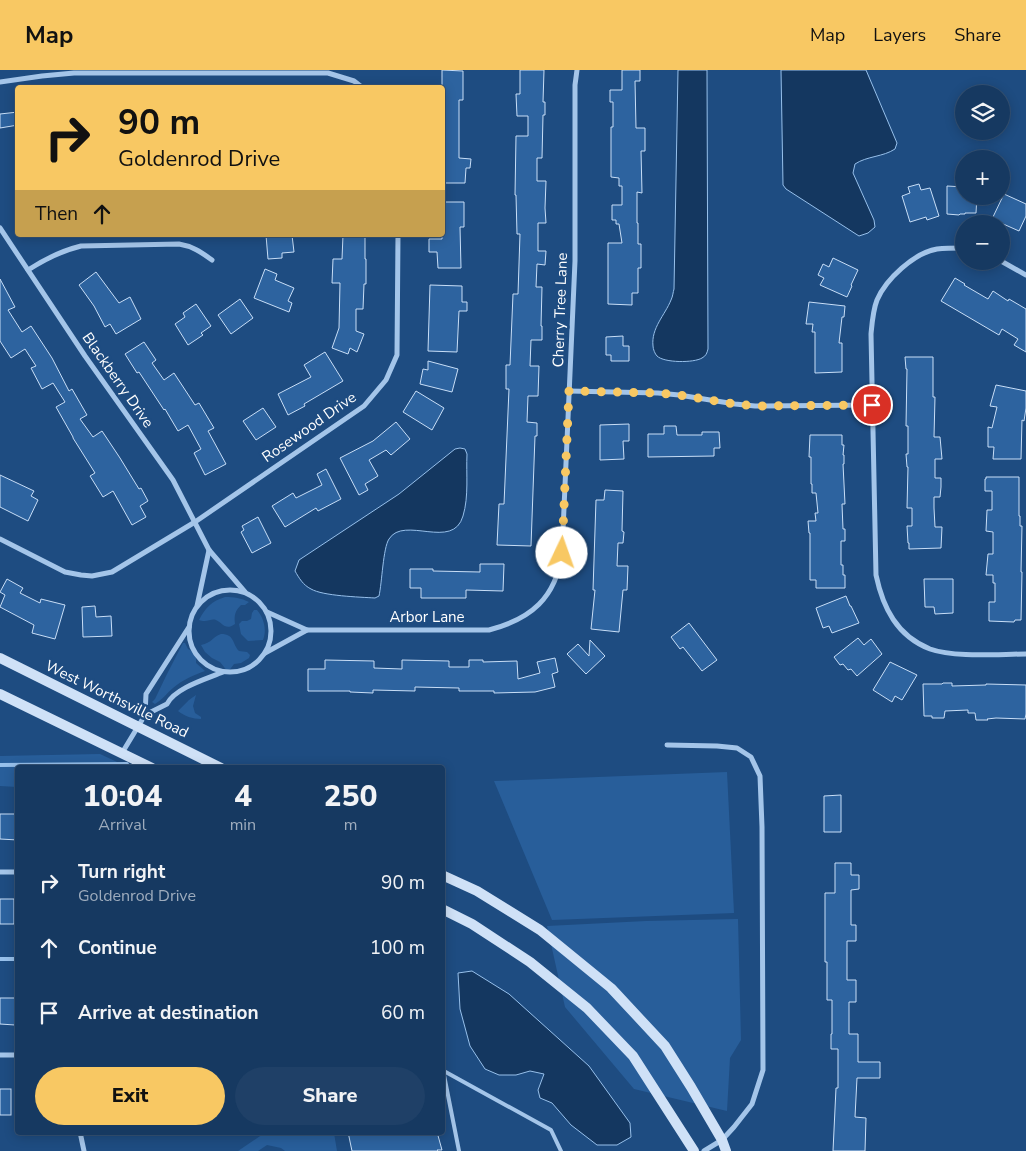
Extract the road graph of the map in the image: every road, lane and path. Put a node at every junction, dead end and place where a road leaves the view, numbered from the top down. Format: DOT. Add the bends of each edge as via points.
graph roads {
  1 [pos="576,70"];
  2 [pos="0,82"];
  3 [pos="359,85"];
  4 [pos="0,228"];
  5 [pos="398,237"];
  6 [pos="955,248"];
  7 [pos="212,260"];
  8 [pos="1010,266"];
  9 [pos="28,270"];
  10 [pos="1026,275"];
  11 [pos="569,391"];
  12 [pos="872,405"];
  13 [pos="195,522"];
  14 [pos="0,539"];
  15 [pos="209,550"];
  16 [pos="245,592"];
  17 [pos="538,604"];
  18 [pos="197,606"];
  19 [pos="267,612"];
  20 [pos="189,626"];
  21 [pos="308,630"];
  22 [pos="265,653"];
  23 [pos="1026,654"];
  24 [pos="0,658"];
  25 [pos="223,672"];
  26 [pos="0,694"];
  27 [pos="145,715"];
  28 [pos="138,727"];
  29 [pos="668,745"];
  30 [pos="122,753"];
  31 [pos="146,765"];
  32 [pos="215,765"];
  33 [pos="0,872"];
  34 [pos="15,872"];
  35 [pos="445,876"];
  36 [pos="445,910"];
  37 [pos="0,1055"];
  38 [pos="15,1055"];
  39 [pos="445,1070"];
  40 [pos="445,1079"];
  41 [pos="81,1135"];
  42 [pos="722,1140"];
  43 [pos="84,1151"];
  44 [pos="459,1151"];
  45 [pos="561,1151"];
  46 [pos="694,1151"];
  47 [pos="704,1151"];
  48 [pos="726,1151"];
  1 -- 11 [label="street, Cherry Tree Lane" via="575,261"];
  2 -- 3 [label="street" via="74,72 328,72"];
  4 -- 9 [label="street, Blackberry Drive"];
  5 -- 13 [label="street, Rosewood Drive" via="397,355 386,380 364,406"];
  6 -- 12 [label="street" via="935,249 918,257 887,283 877,300 871,334"];
  7 -- 9 [label="street" via="199,250 179,244 81,246 44,259"];
  8 -- 10 [label="street"];
  9 -- 13 [label="street, Blackberry Drive" via="173,480"];
  11 -- 12 [label="street" via="665,394 756,406"];
  11 -- 17 [label="street, Cherry Tree Lane" via="560,565 551,590"];
  12 -- 23 [label="street" via="876,575 887,610 898,627 930,648 960,654"];
  13 -- 14 [label="street, Rosewood Drive" via="120,568 92,576 65,572"];
  13 -- 15 [label="street, Blackberry Drive"];
  15 -- 16 [label="street, Blackberry Drive"];
  15 -- 18 [label="street"];
  16 -- 18 [label="street" via="218,591"];
  16 -- 19 [label="street, Blackberry Drive"];
  17 -- 21 [label="street, Arbor Lane" via="522,618 489,630"];
  18 -- 20 [label="street"];
  19 -- 21 [label="street, Arbor Lane"];
  19 -- 22 [label="street" via="271,625"];
  20 -- 25 [label="street" via="189,639 201,661"];
  20 -- 27 [label="street" via="146,694"];
  21 -- 22 [label="street, Arbor Lane"];
  22 -- 25 [label="street" via="247,669"];
  24 -- 28 [label="main road, West Worthsville Road"];
  25 -- 27 [label="street" via="179,691 167,704"];
  26 -- 30 [label="main road"];
  27 -- 28 [label="street"];
  28 -- 30 [label="street"];
  28 -- 32 [label="main road, West Worthsville Road"];
  29 -- 42 [label="street" via="737,748 751,757 760,776 764,1070 752,1104"];
  30 -- 31 [label="main road"];
  33 -- 34 [label="street"];
  35 -- 42 [label="main road" via="476,891 540,930 611,988 665,1046"];
  36 -- 46 [label="main road" via="530,962 587,1008 633,1056"];
  37 -- 38 [label="street"];
  39 -- 45 [label="lane" via="551,1130"];
  40 -- 44 [label="lane"];
  41 -- 43 [label="street"];
  42 -- 47 [label="street"];
  42 -- 48 [label="main road"];
}
